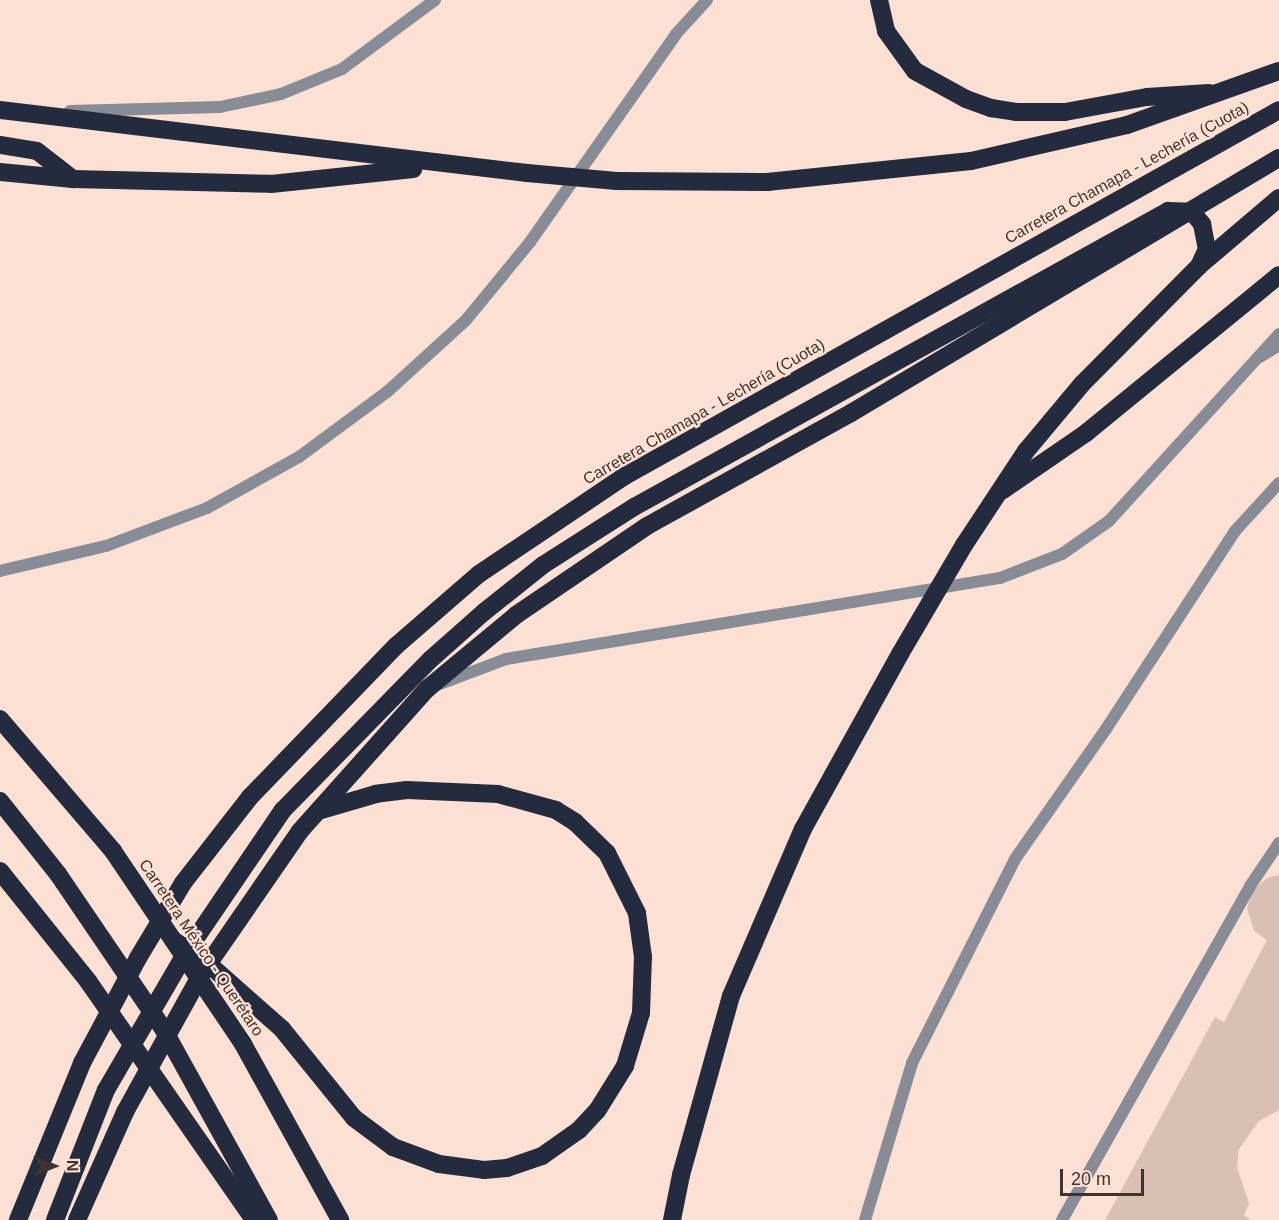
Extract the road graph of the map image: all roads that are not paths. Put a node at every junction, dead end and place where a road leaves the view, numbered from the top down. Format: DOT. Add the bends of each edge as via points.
graph roads {
  1 [pos="435,0"];
  2 [pos="707,0"];
  3 [pos="879,0"];
  4 [pos="1279,71"];
  5 [pos="1226,92"];
  6 [pos="6,110"];
  7 [pos="1279,110"];
  8 [pos="0,145"];
  9 [pos="1279,158"];
  10 [pos="444,166"];
  11 [pos="0,172"];
  12 [pos="73,179"];
  13 [pos="1279,198"];
  14 [pos="1192,212"];
  15 [pos="1199,266"];
  16 [pos="1279,275"];
  17 [pos="1279,334"];
  18 [pos="1279,345"];
  19 [pos="1252,362"];
  20 [pos="1279,483"];
  21 [pos="994,496"];
  22 [pos="0,571"];
  23 [pos="427,689"];
  24 [pos="0,719"];
  25 [pos="0,801"];
  26 [pos="316,811"];
  27 [pos="1279,843"];
  28 [pos="0,871"];
  29 [pos="173,940"];
  30 [pos="18,1220"];
  31 [pos="55,1220"];
  32 [pos="77,1220"];
  33 [pos="254,1220"];
  34 [pos="268,1220"];
  35 [pos="340,1220"];
  36 [pos="672,1220"];
  37 [pos="865,1220"];
  38 [pos="1062,1220"];
  1 -- 6 [label="street" via="342,69 281,94 220,107"];
  2 -- 22 [label="street" via="676,34 530,242 466,320 387,392 299,457 207,508 106,546"];
  3 -- 5 [label="highway" via="891,39 915,71 991,108 1065,112 1147,97"];
  4 -- 5 [label="highway"];
  5 -- 10 [label="highway, bridge" via="1076,139 929,167 767,182 617,181"];
  6 -- 10 [label="highway"];
  7 -- 30 [label="highway, Carretera Chamapa - Lechería (Cuota), bridge" via="615,482 462,588 397,645 250,797 183,883 82,1063"];
  8 -- 12 [label="highway" via="37,151"];
  9 -- 14 [label="highway"];
  10 -- 12 [label="highway" via="271,184"];
  11 -- 12 [label="highway"];
  13 -- 15 [label="highway"];
  14 -- 15 [label="highway" via="1207,239"];
  14 -- 23 [label="highway" via="851,412 647,526 516,615"];
  14 -- 31 [label="highway, bridge" via="1168,211 644,502 543,565 431,659 283,810 186,954 106,1090"];
  15 -- 21 [label="highway" via="1082,384"];
  16 -- 21 [label="highway" via="1086,433"];
  17 -- 19 [label="street"];
  18 -- 19 [label="street"];
  19 -- 23 [label="street" via="1109,521 1062,554 1000,578 506,659"];
  20 -- 37 [label="street" via="1235,531 1106,729 1015,859 912,1064"];
  21 -- 36 [label="highway, bridge" via="803,829 731,996"];
  23 -- 26 [label="highway"];
  24 -- 29 [label="highway, Carretera México - Querétaro" via="113,851"];
  25 -- 34 [label="highway" via="58,874 164,1030"];
  26 -- 29 [label="highway" via="376,794 468,790 556,810 608,853 637,913 643,957 641,1012 625,1066 597,1111 579,1130 543,1156 507,1168 484,1170 439,1164 393,1147 354,1118 282,1029 212,967"];
  26 -- 32 [label="highway, bridge" via="200,976 124,1112"];
  27 -- 38 [label="street" via="1250,886"];
  28 -- 33 [label="highway" via="88,981"];
  29 -- 35 [label="highway, Carretera México - Querétaro" via="243,1044"];
}
